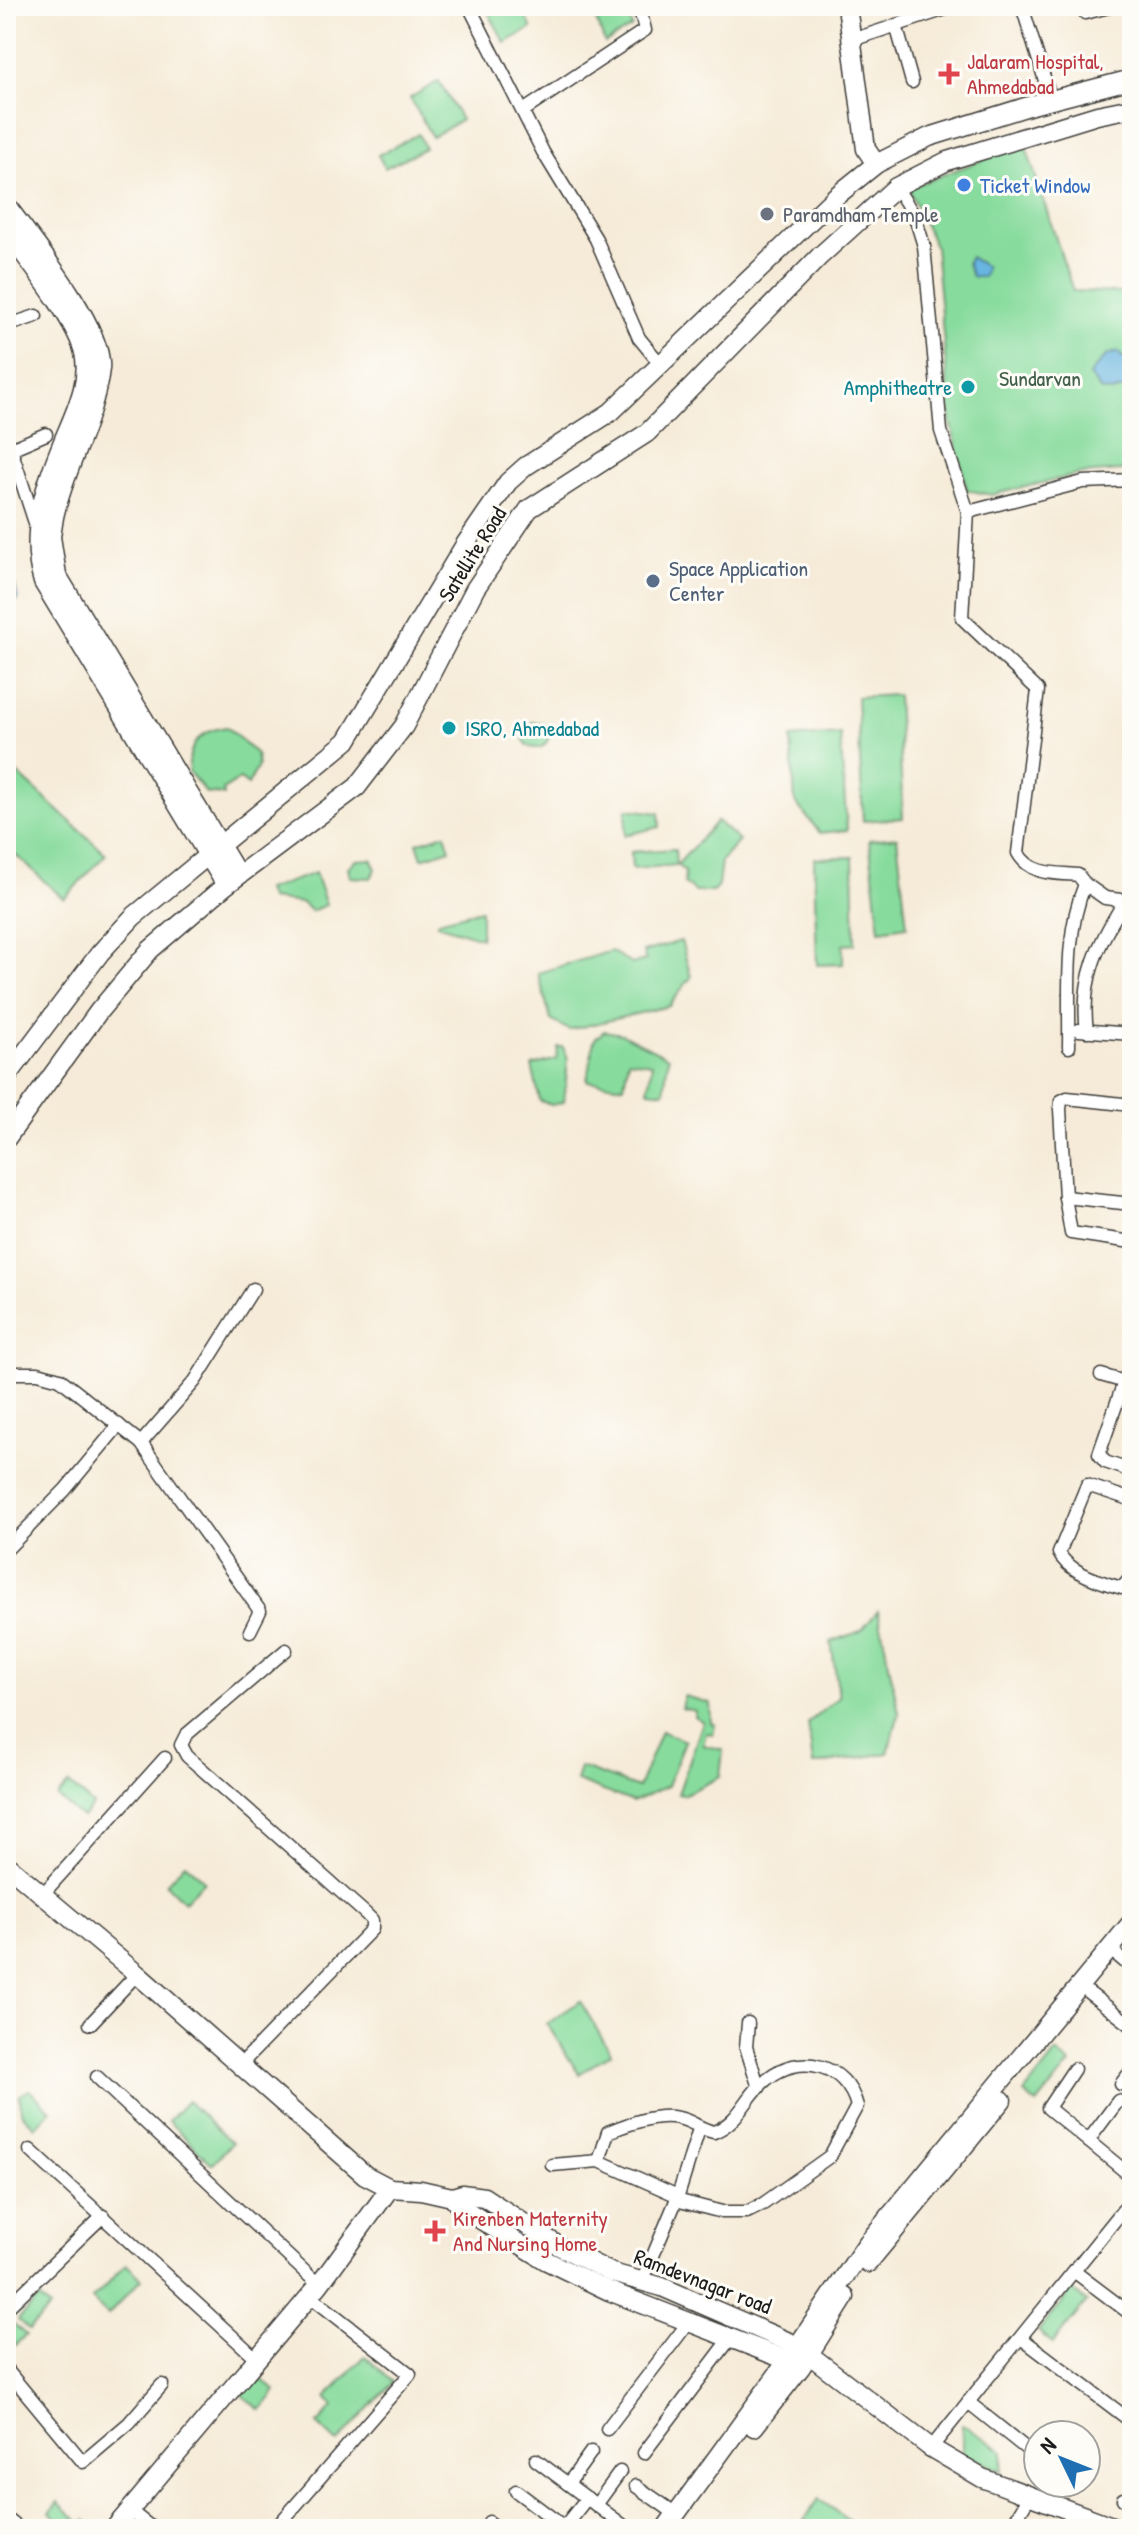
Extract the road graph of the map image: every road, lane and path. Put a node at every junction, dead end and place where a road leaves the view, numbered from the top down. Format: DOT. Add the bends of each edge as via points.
graph roads {
  1 [pos="469,6"];
  2 [pos="639,6"];
  3 [pos="847,6"];
  4 [pos="955,6"];
  5 [pos="1022,6"];
  6 [pos="1113,6"];
  7 [pos="1085,13"];
  8 [pos="896,25"];
  9 [pos="861,37"];
  10 [pos="1132,79"];
  11 [pos="912,82"];
  12 [pos="1051,100"];
  13 [pos="1132,108"];
  14 [pos="523,111"];
  15 [pos="876,164"];
  16 [pos="896,187"];
  17 [pos="6,205"];
  18 [pos="6,230"];
  19 [pos="36,316"];
  20 [pos="6,326"];
  21 [pos="662,366"];
  22 [pos="90,382"];
  23 [pos="46,434"];
  24 [pos="8,450"];
  25 [pos="1132,480"];
  26 [pos="968,512"];
  27 [pos="44,535"];
  28 [pos="212,849"];
  29 [pos="232,880"];
  30 [pos="1085,884"];
  31 [pos="1129,901"];
  32 [pos="1069,1030"];
  33 [pos="1087,1031"];
  34 [pos="1132,1034"];
  35 [pos="1069,1047"];
  36 [pos="6,1078"];
  37 [pos="1132,1105"];
  38 [pos="6,1139"];
  39 [pos="1065,1197"];
  40 [pos="1132,1204"];
  41 [pos="1132,1242"];
  42 [pos="253,1289"];
  43 [pos="6,1373"];
  44 [pos="1101,1375"];
  45 [pos="1128,1383"];
  46 [pos="119,1425"];
  47 [pos="141,1443"];
  48 [pos="1132,1471"];
  49 [pos="1132,1500"];
  50 [pos="6,1550"];
  51 [pos="1132,1576"];
  52 [pos="250,1631"];
  53 [pos="286,1650"];
  54 [pos="165,1758"];
  55 [pos="6,1864"];
  56 [pos="42,1895"];
  57 [pos="1132,1922"];
  58 [pos="1132,1940"];
  59 [pos="1120,1958"];
  60 [pos="137,1974"];
  61 [pos="1089,1993"];
  62 [pos="748,2023"];
  63 [pos="90,2024"];
  64 [pos="1132,2026"];
  65 [pos="240,2065"];
  66 [pos="1074,2069"];
  67 [pos="1132,2070"];
  68 [pos="97,2077"];
  69 [pos="1121,2084"];
  70 [pos="759,2088"];
  71 [pos="1118,2101"];
  72 [pos="699,2129"];
  73 [pos="1088,2141"];
  74 [pos="30,2150"];
  75 [pos="599,2161"];
  76 [pos="552,2165"];
  77 [pos="1132,2177"];
  78 [pos="390,2188"];
  79 [pos="452,2197"];
  80 [pos="677,2198"];
  81 [pos="1132,2199"];
  82 [pos="1127,2214"];
  83 [pos="103,2216"];
  84 [pos="1075,2272"];
  85 [pos="642,2282"];
  86 [pos="315,2290"];
  87 [pos="6,2309"];
  88 [pos="1132,2315"];
  89 [pos="688,2323"];
  90 [pos="1021,2338"];
  91 [pos="730,2339"];
  92 [pos="804,2359"];
  93 [pos="258,2360"];
  94 [pos="6,2369"];
  95 [pos="162,2385"];
  96 [pos="968,2402"];
  97 [pos="1132,2422"];
  98 [pos="607,2429"];
  99 [pos="1022,2445"];
  100 [pos="931,2448"];
  101 [pos="591,2452"];
  102 [pos="644,2453"];
  103 [pos="536,2460"];
  104 [pos="620,2472"];
  105 [pos="568,2484"];
  106 [pos="636,2486"];
  107 [pos="516,2491"];
  108 [pos="1022,2494"];
  109 [pos="1028,2499"];
  110 [pos="1035,2499"];
  111 [pos="591,2501"];
  112 [pos="130,2511"];
  113 [pos="6,2522"];
  114 [pos="279,2524"];
  115 [pos="672,2524"];
  116 [pos="566,2528"];
  117 [pos="15,2529"];
  118 [pos="114,2529"];
  119 [pos="153,2529"];
  120 [pos="294,2529"];
  121 [pos="628,2529"];
  122 [pos="1010,2529"];
  123 [pos="1120,2529"];
  1 -- 14 [label="street"];
  2 -- 14 [label="street" via="645,30"];
  3 -- 15 [label="street" via="866,149"];
  4 -- 8 [label="street"];
  5 -- 12 [label="street"];
  6 -- 7 [label="street"];
  8 -- 9 [label="street"];
  8 -- 11 [label="street"];
  10 -- 12 [label="street, Satellite Road"];
  12 -- 15 [label="street, Satellite Road" via="929,137"];
  13 -- 16 [label="street, Satellite Road" via="947,161"];
  14 -- 21 [label="street" via="596,239 639,338"];
  15 -- 21 [label="street, Satellite Road" via="835,197"];
  16 -- 26 [label="street" via="915,217 924,246 941,431"];
  16 -- 29 [label="street, Satellite Road" via="820,256 647,433 529,509 475,589 404,726 357,787"];
  17 -- 22 [label="street" via="94,333 101,366"];
  18 -- 22 [label="street" via="78,336"];
  19 -- 20 [label="street"];
  21 -- 28 [label="street, Satellite Road" via="611,412 508,482 347,741"];
  22 -- 27 [label="street" via="44,493"];
  23 -- 24 [label="street"];
  24 -- 27 [label="street"];
  25 -- 26 [label="street" via="1083,482"];
  26 -- 30 [label="street" via="962,618 1038,690 1018,853 1041,872 1078,875"];
  27 -- 28 [label="street" via="40,571 50,597"];
  28 -- 29 [label="street"];
  28 -- 36 [label="street, Satellite Road" via="100,953"];
  29 -- 38 [label="street, Satellite Road" via="150,950"];
  30 -- 31 [label="street" via="1105,898"];
  30 -- 32 [label="street" via="1074,910"];
  31 -- 33 [label="street" via="1088,971"];
  32 -- 33 [label="street"];
  32 -- 35 [label="street"];
  33 -- 34 [label="street"];
  37 -- 39 [label="street" via="1061,1101"];
  39 -- 40 [label="street"];
  39 -- 41 [label="street" via="1075,1236"];
  42 -- 47 [label="street" via="195,1381"];
  43 -- 46 [label="street" via="60,1379"];
  44 -- 45 [label="street"];
  45 -- 48 [label="street" via="1099,1454 1105,1462"];
  46 -- 47 [label="street"];
  46 -- 50 [label="street"];
  47 -- 52 [label="street" via="260,1611"];
  49 -- 51 [label="street" via="1087,1485 1059,1553 1072,1567 1109,1585 1122,1588"];
  53 -- 65 [label="street" via="186,1735 181,1745 187,1756 366,1914 372,1929"];
  54 -- 56 [label="street"];
  55 -- 56 [label="street, Ramdevnagar road"];
  56 -- 60 [label="street, Ramdevnagar road"];
  57 -- 59 [label="street"];
  58 -- 59 [label="street"];
  59 -- 61 [label="street"];
  59 -- 92 [label="street" via="866,2245"];
  60 -- 63 [label="street"];
  60 -- 65 [label="street, Ramdevnagar road"];
  61 -- 64 [label="street"];
  61 -- 92 [label="street" via="863,2268"];
  62 -- 70 [label="street" via="746,2047"];
  65 -- 78 [label="street, Ramdevnagar road" via="365,2175"];
  66 -- 73 [label="street" via="1048,2108"];
  67 -- 69 [label="street"];
  68 -- 86 [label="street"];
  70 -- 72 [label="street" via="726,2127 714,2132"];
  70 -- 80 [label="street" via="785,2068 819,2065 846,2081 857,2106 830,2156 763,2204 747,2212 722,2212"];
  71 -- 73 [label="street"];
  72 -- 75 [label="street" via="679,2118 624,2126 608,2132"];
  72 -- 80 [label="street"];
  73 -- 77 [label="street"];
  74 -- 83 [label="street"];
  75 -- 76 [label="street"];
  75 -- 80 [label="street"];
  78 -- 79 [label="street, Ramdevnagar road"];
  78 -- 86 [label="street"];
  79 -- 85 [label="street, Ramdevnagar road" via="484,2197 557,2245"];
  79 -- 89 [label="street, Ramdevnagar road" via="547,2261"];
  80 -- 85 [label="street"];
  81 -- 82 [label="street"];
  82 -- 84 [label="street"];
  83 -- 87 [label="street"];
  83 -- 93 [label="street"];
  84 -- 88 [label="street"];
  84 -- 90 [label="street"];
  85 -- 92 [label="street, Ramdevnagar road"];
  86 -- 93 [label="street"];
  86 -- 114 [label="street" via="410,2374"];
  89 -- 91 [label="street, Ramdevnagar road"];
  89 -- 98 [label="street"];
  90 -- 96 [label="street"];
  90 -- 97 [label="street"];
  91 -- 92 [label="street, Ramdevnagar road"];
  91 -- 102 [label="street"];
  92 -- 100 [label="street"];
  92 -- 115 [label="street"];
  93 -- 112 [label="street"];
  94 -- 95 [label="street" via="83,2462 129,2423"];
  96 -- 99 [label="street"];
  96 -- 100 [label="street"];
  100 -- 108 [label="street"];
  101 -- 105 [label="street"];
  103 -- 105 [label="street"];
  104 -- 111 [label="street"];
  105 -- 111 [label="street"];
  106 -- 115 [label="street"];
  107 -- 116 [label="street"];
  109 -- 122 [label="street"];
  110 -- 123 [label="street"];
  111 -- 116 [label="street"];
  111 -- 121 [label="street"];
  112 -- 118 [label="street"];
  112 -- 119 [label="street"];
  113 -- 117 [label="street"];
  114 -- 120 [label="street"];
}
